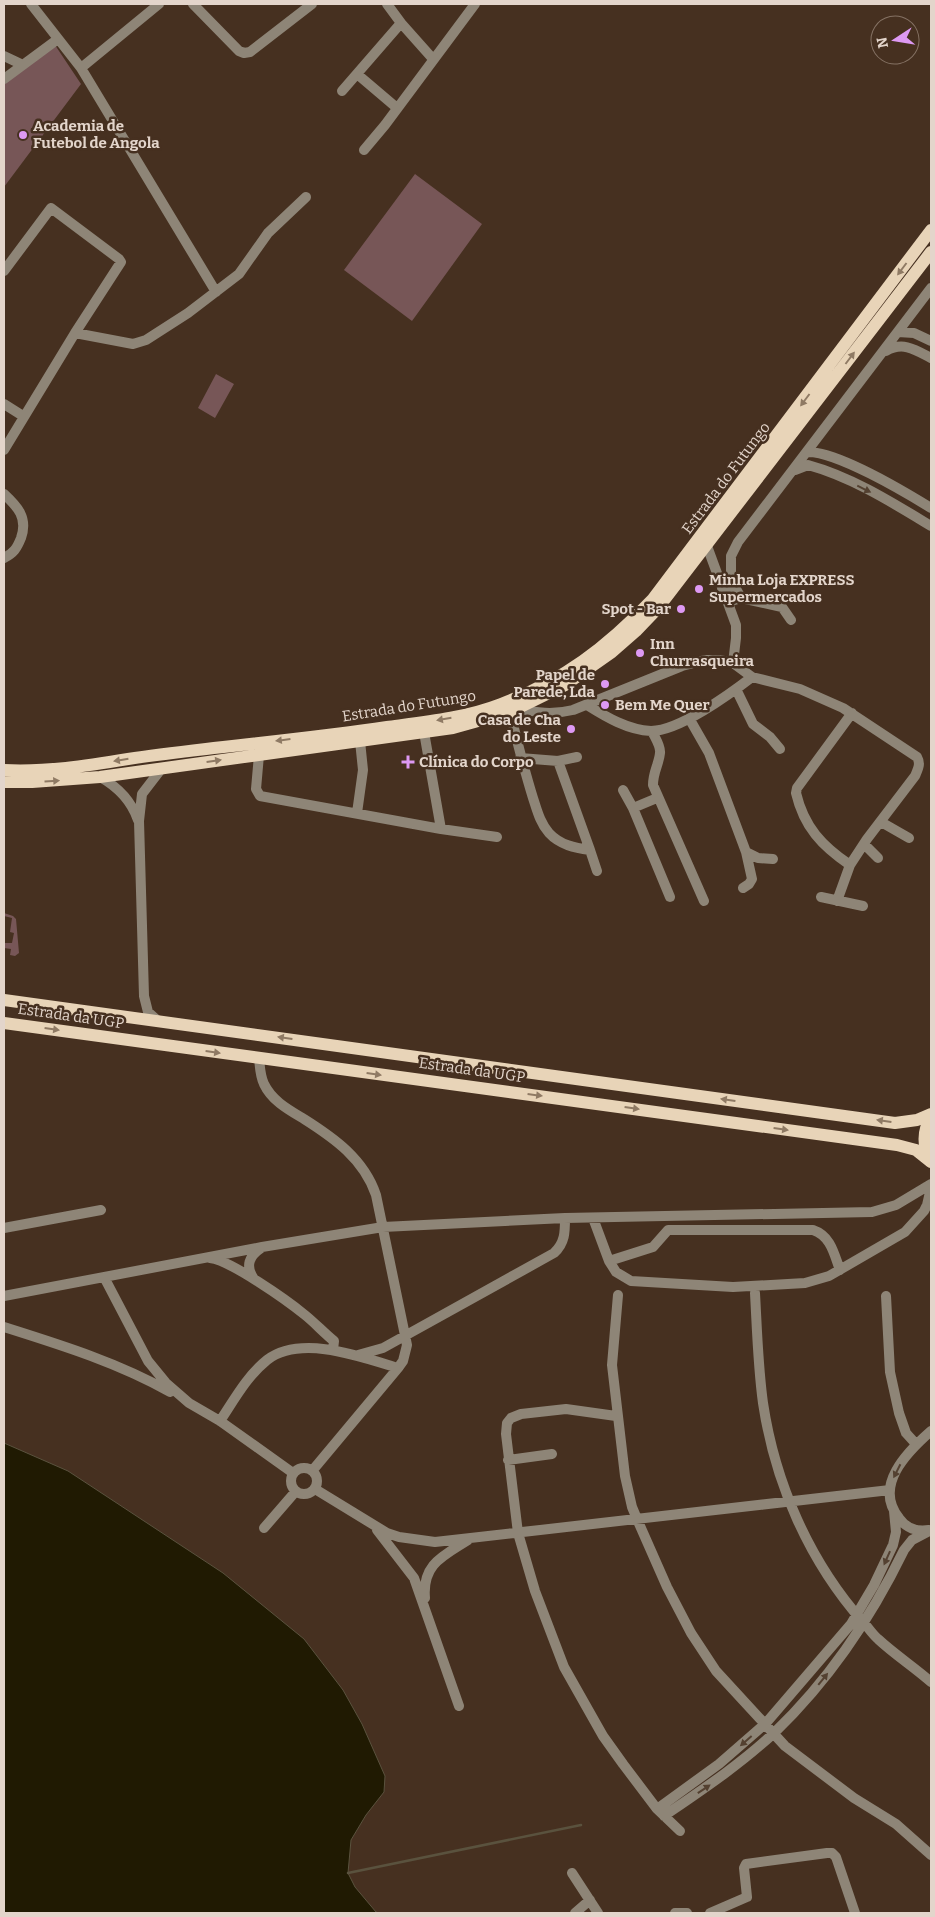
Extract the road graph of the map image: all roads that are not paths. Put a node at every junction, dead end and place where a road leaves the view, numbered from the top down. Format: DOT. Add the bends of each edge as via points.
graph roads {
  1 [pos="31,4"];
  2 [pos="159,4"];
  3 [pos="193,4"];
  4 [pos="312,4"];
  5 [pos="387,4"];
  6 [pos="475,4"];
  7 [pos="401,23"];
  8 [pos="58,39"];
  9 [pos="4,56"];
  10 [pos="433,58"];
  11 [pos="24,65"];
  12 [pos="81,68"];
  13 [pos="357,74"];
  14 [pos="4,79"];
  15 [pos="342,91"];
  16 [pos="397,108"];
  17 [pos="364,150"];
  18 [pos="306,197"];
  19 [pos="931,230"];
  20 [pos="931,252"];
  21 [pos="4,270"];
  22 [pos="931,288"];
  23 [pos="216,292"];
  24 [pos="913,312"];
  25 [pos="898,332"];
  26 [pos="75,333"];
  27 [pos="920,335"];
  28 [pos="931,341"];
  29 [pos="909,347"];
  30 [pos="883,352"];
  31 [pos="931,358"];
  32 [pos="4,404"];
  33 [pos="23,416"];
  34 [pos="826,429"];
  35 [pos="4,450"];
  36 [pos="808,452"];
  37 [pos="829,456"];
  38 [pos="820,468"];
  39 [pos="792,472"];
  40 [pos="4,494"];
  41 [pos="931,508"];
  42 [pos="931,526"];
  43 [pos="707,546"];
  44 [pos="4,558"];
  45 [pos="721,585"];
  46 [pos="741,598"];
  47 [pos="728,602"];
  48 [pos="791,620"];
  49 [pos="733,663"];
  50 [pos="752,676"];
  51 [pos="736,689"];
  52 [pos="587,705"];
  53 [pos="514,710"];
  54 [pos="852,713"];
  55 [pos="689,718"];
  56 [pos="652,731"];
  57 [pos="424,732"];
  58 [pos="360,741"];
  59 [pos="780,749"];
  60 [pos="259,755"];
  61 [pos="577,757"];
  62 [pos="520,758"];
  63 [pos="558,761"];
  64 [pos="162,768"];
  65 [pos="4,770"];
  66 [pos="100,776"];
  67 [pos="4,782"];
  68 [pos="624,790"];
  69 [pos="657,798"];
  70 [pos="633,808"];
  71 [pos="357,813"];
  72 [pos="139,821"];
  73 [pos="881,822"];
  74 [pos="441,829"];
  75 [pos="496,837"];
  76 [pos="909,838"];
  77 [pos="864,844"];
  78 [pos="590,850"];
  79 [pos="746,852"];
  80 [pos="878,858"];
  81 [pos="773,859"];
  82 [pos="850,865"];
  83 [pos="597,871"];
  84 [pos="743,888"];
  85 [pos="670,897"];
  86 [pos="821,897"];
  87 [pos="837,900"];
  88 [pos="704,901"];
  89 [pos="862,906"];
  90 [pos="144,996"];
  91 [pos="4,1000"];
  92 [pos="126,1017"];
  93 [pos="158,1021"];
  94 [pos="4,1023"];
  95 [pos="259,1058"];
  96 [pos="931,1114"];
  97 [pos="931,1118"];
  98 [pos="931,1162"];
  99 [pos="931,1178"];
  100 [pos="928,1186"];
  101 [pos="101,1210"];
  102 [pos="566,1218"];
  103 [pos="593,1218"];
  104 [pos="383,1227"];
  105 [pos="4,1228"];
  106 [pos="262,1248"];
  107 [pos="206,1258"];
  108 [pos="609,1261"];
  109 [pos="840,1270"];
  110 [pos="104,1277"];
  111 [pos="255,1281"];
  112 [pos="755,1293"];
  113 [pos="4,1296"];
  114 [pos="618,1296"];
  115 [pos="886,1296"];
  116 [pos="4,1327"];
  117 [pos="406,1336"];
  118 [pos="333,1350"];
  119 [pos="358,1356"];
  120 [pos="398,1368"];
  121 [pos="189,1403"];
  122 [pos="616,1416"];
  123 [pos="220,1421"];
  124 [pos="925,1438"];
  125 [pos="552,1454"];
  126 [pos="508,1460"];
  127 [pos="312,1471"];
  128 [pos="293,1473"];
  129 [pos="315,1489"];
  130 [pos="890,1490"];
  131 [pos="296,1491"];
  132 [pos="790,1503"];
  133 [pos="894,1511"];
  134 [pos="637,1519"];
  135 [pos="375,1527"];
  136 [pos="264,1528"];
  137 [pos="931,1530"];
  138 [pos="518,1533"];
  139 [pos="471,1538"];
  140 [pos="425,1606"];
  141 [pos="856,1614"];
  142 [pos="865,1624"];
  143 [pos="931,1682"];
  144 [pos="459,1706"];
  145 [pos="766,1723"];
  146 [pos="774,1733"];
  147 [pos="661,1813"];
  148 [pos="680,1831"];
  149 [pos="931,1855"];
  150 [pos="572,1873"];
  151 [pos="590,1900"];
  152 [pos="575,1913"];
  153 [pos="598,1913"];
  154 [pos="675,1913"];
  155 [pos="687,1913"];
  156 [pos="710,1913"];
  157 [pos="855,1913"];
  1 -- 8 [label="street"];
  2 -- 12 [label="street"];
  3 -- 4 [label="street" via="244,53 250,52"];
  5 -- 7 [label="street"];
  6 -- 10 [label="street"];
  7 -- 10 [label="street"];
  7 -- 13 [label="street"];
  8 -- 11 [label="street"];
  8 -- 12 [label="street"];
  9 -- 11 [label="street"];
  10 -- 16 [label="street"];
  11 -- 14 [label="street"];
  12 -- 23 [label="street"];
  13 -- 15 [label="street"];
  13 -- 16 [label="street"];
  16 -- 17 [label="street"];
  18 -- 23 [label="street" via="268,233 240,274"];
  19 -- 65 [label="main road, Estrada do Futungo, one-way" via="652,600 612,640 560,677 532,692 482,711 426,722 79,767 32,772"];
  43 -- 20 [label="main road, Estrada do Futungo, one-way"];
  21 -- 26 [label="street" via="51,208 119,259 120,266"];
  22 -- 24 [label="street"];
  23 -- 26 [label="street" via="140,342 133,344"];
  24 -- 25 [label="street"];
  24 -- 27 [label="street" via="915,330"];
  25 -- 27 [label="street"];
  25 -- 29 [label="street"];
  25 -- 30 [label="street"];
  26 -- 33 [label="street"];
  27 -- 28 [label="street"];
  29 -- 30 [label="street" via="897,346"];
  29 -- 31 [label="street"];
  30 -- 34 [label="street"];
  32 -- 33 [label="street"];
  33 -- 35 [label="street"];
  34 -- 36 [label="street"];
  34 -- 37 [label="street" via="824,444"];
  36 -- 37 [label="street"];
  36 -- 38 [label="street"];
  36 -- 39 [label="street"];
  37 -- 41 [label="street"];
  38 -- 39 [label="street" via="801,466"];
  38 -- 42 [label="street, one-way" via="895,504"];
  39 -- 45 [label="street" via="738,542 731,556 731,576"];
  40 -- 44 [label="street" via="19,511 24,528 17,548"];
  43 -- 45 [label="street"];
  43 -- 53 [label="main road, Estrada do Futungo" via="658,608 612,652 565,684"];
  45 -- 46 [label="street" via="734,587"];
  45 -- 47 [label="street"];
  46 -- 47 [label="street"];
  46 -- 48 [label="street" via="782,607"];
  47 -- 49 [label="street" via="736,625"];
  49 -- 50 [label="street"];
  49 -- 52 [label="street" via="705,660 682,666"];
  50 -- 51 [label="street"];
  50 -- 54 [label="street" via="800,689"];
  51 -- 55 [label="street"];
  51 -- 59 [label="street" via="754,724"];
  52 -- 53 [label="street" via="557,714"];
  52 -- 56 [label="street" via="617,722"];
  53 -- 57 [label="main road, Estrada do Futungo" via="453,728"];
  53 -- 62 [label="street"];
  54 -- 73 [label="street" via="917,757 919,762 915,776"];
  54 -- 82 [label="street" via="796,793 806,824 830,851"];
  55 -- 56 [label="street" via="666,729"];
  55 -- 79 [label="street" via="709,753"];
  56 -- 69 [label="street" via="660,753 652,785"];
  57 -- 58 [label="main road, Estrada do Futungo"];
  57 -- 74 [label="street"];
  58 -- 60 [label="main road, Estrada do Futungo"];
  58 -- 71 [label="street" via="363,770"];
  64 -- 60 [label="main road, Estrada do Futungo, one-way"];
  60 -- 71 [label="street" via="256,789 260,796"];
  61 -- 63 [label="street"];
  62 -- 63 [label="street"];
  62 -- 78 [label="street" via="541,822 549,834 564,844"];
  63 -- 78 [label="street"];
  64 -- 66 [label="main road, Estrada do Futungo"];
  64 -- 72 [label="street" via="142,794"];
  67 -- 66 [label="main road, Estrada do Futungo, one-way"];
  66 -- 72 [label="street" via="128,799"];
  68 -- 70 [label="street"];
  69 -- 70 [label="street"];
  69 -- 88 [label="street"];
  70 -- 85 [label="street"];
  71 -- 74 [label="street"];
  72 -- 90 [label="street"];
  73 -- 76 [label="street"];
  73 -- 77 [label="street"];
  74 -- 75 [label="street"];
  77 -- 80 [label="street"];
  77 -- 82 [label="street"];
  78 -- 83 [label="street"];
  79 -- 81 [label="street" via="758,858"];
  79 -- 84 [label="street" via="752,879"];
  82 -- 87 [label="street"];
  86 -- 87 [label="street"];
  87 -- 89 [label="street"];
  90 -- 92 [label="street" via="140,1011"];
  90 -- 93 [label="street" via="148,1012"];
  91 -- 92 [label="main road"];
  92 -- 93 [label="main road"];
  96 -- 93 [label="main road, one-way" via="917,1120 895,1122"];
  94 -- 95 [label="main road, Estrada da UGP, one-way"];
  95 -- 98 [label="main road, Estrada da UGP, one-way" via="897,1145 916,1150"];
  95 -- 104 [label="street" via="264,1085 274,1098 335,1140 361,1166 371,1180"];
  97 -- 98 [label="main road, Estrada da UGP" via="925,1129 924,1143"];
  99 -- 100 [label="street"];
  100 -- 103 [label="street" via="896,1205 872,1212"];
  100 -- 109 [label="street" via="927,1205 905,1232"];
  101 -- 105 [label="street"];
  102 -- 103 [label="street"];
  102 -- 104 [label="street"];
  102 -- 117 [label="street" via="564,1240 554,1253"];
  103 -- 108 [label="street"];
  104 -- 106 [label="street"];
  104 -- 117 [label="street"];
  106 -- 107 [label="street"];
  106 -- 111 [label="street" via="253,1253 249,1262 249,1272"];
  107 -- 110 [label="street"];
  107 -- 111 [label="street" via="227,1263"];
  108 -- 109 [label="street" via="616,1272 631,1281 733,1287 812,1283"];
  108 -- 109 [label="street" via="653,1248 668,1230 812,1230 828,1239"];
  110 -- 113 [label="street"];
  110 -- 121 [label="street" via="148,1361"];
  111 -- 118 [label="street" via="305,1315 334,1341"];
  112 -- 132 [label="street" via="766,1419"];
  114 -- 122 [label="street" via="612,1365"];
  115 -- 124 [label="street" via="890,1372 903,1426 906,1433"];
  116 -- 121 [label="street" via="113,1365"];
  117 -- 119 [label="street"];
  117 -- 120 [label="street" via="406,1353"];
  118 -- 119 [label="street"];
  118 -- 123 [label="street" via="295,1349 269,1359 252,1374"];
  119 -- 120 [label="street"];
  120 -- 127 [label="street"];
  121 -- 123 [label="street"];
  122 -- 126 [label="street" via="566,1410 540,1411 511,1418 507,1423"];
  122 -- 134 [label="street" via="624,1476"];
  123 -- 128 [label="street"];
  124 -- 130 [label="street, one-way" via="901,1462"];
  125 -- 126 [label="street"];
  126 -- 138 [label="street"];
  127 -- 128 [label="street" via="300,1468"];
  127 -- 129 [label="street" via="317,1477"];
  128 -- 131 [label="street" via="291,1481"];
  129 -- 131 [label="street" via="304,1494"];
  129 -- 135 [label="street"];
  130 -- 132 [label="street"];
  130 -- 133 [label="street"];
  131 -- 136 [label="street"];
  132 -- 134 [label="street"];
  132 -- 141 [label="street" via="820,1564"];
  133 -- 137 [label="street" via="909,1528"];
  133 -- 141 [label="street, one-way" via="896,1532 893,1545"];
  134 -- 138 [label="street"];
  134 -- 145 [label="street" via="666,1587 691,1633 716,1671"];
  135 -- 139 [label="street" via="399,1537 424,1541"];
  135 -- 140 [label="street" via="414,1578"];
  137 -- 142 [label="street" via="912,1540 904,1550"];
  138 -- 139 [label="street"];
  138 -- 147 [label="street" via="564,1667 603,1736"];
  139 -- 140 [label="street" via="439,1558 428,1570 424,1587"];
  140 -- 144 [label="street"];
  141 -- 142 [label="street"];
  141 -- 145 [label="street" via="851,1624"];
  142 -- 143 [label="street" via="877,1639"];
  146 -- 142 [label="street, one-way" via="812,1693"];
  145 -- 146 [label="street"];
  145 -- 147 [label="street, one-way"];
  147 -- 146 [label="street, one-way" via="722,1777"];
  146 -- 149 [label="street" via="785,1746 854,1798 896,1824"];
  147 -- 148 [label="street"];
  150 -- 151 [label="street"];
  151 -- 152 [label="street"];
  151 -- 153 [label="street"];
  154 -- 155 [label="street"];
  156 -- 157 [label="street" via="747,1897 746,1864 832,1853"];
}
